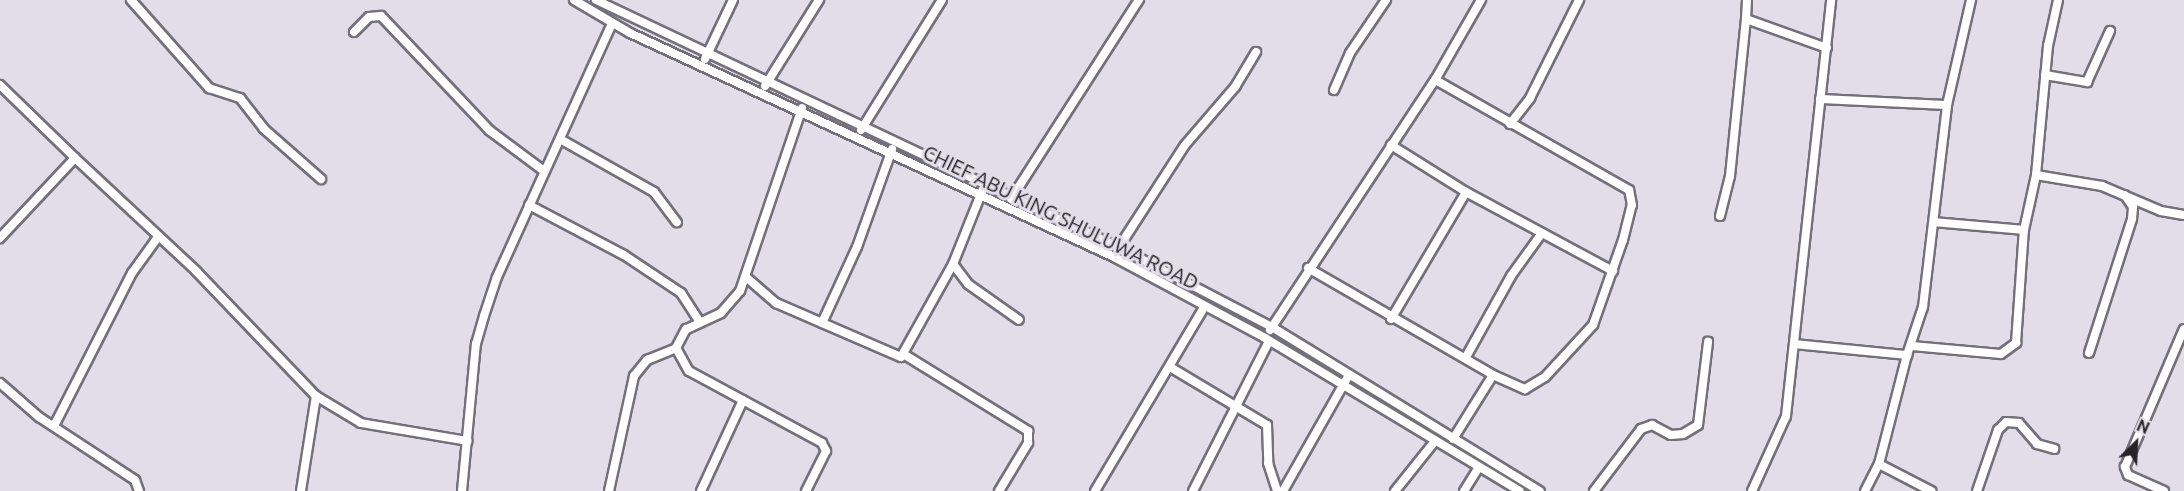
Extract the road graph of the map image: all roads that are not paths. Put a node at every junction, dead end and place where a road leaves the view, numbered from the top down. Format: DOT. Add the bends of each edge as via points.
graph roads {
  1 [pos="131,0"];
  2 [pos="574,0"];
  3 [pos="596,0"];
  4 [pos="733,0"];
  5 [pos="819,0"];
  6 [pos="942,0"];
  7 [pos="1139,0"];
  8 [pos="1386,0"];
  9 [pos="1468,0"];
  10 [pos="1579,0"];
  11 [pos="1747,0"];
  12 [pos="1831,0"];
  13 [pos="1971,0"];
  14 [pos="2058,0"];
  15 [pos="1479,3"];
  16 [pos="1746,19"];
  17 [pos="612,23"];
  18 [pos="2110,31"];
  19 [pos="354,32"];
  20 [pos="1827,48"];
  21 [pos="1256,52"];
  22 [pos="707,55"];
  23 [pos="701,66"];
  24 [pos="2045,75"];
  25 [pos="1435,80"];
  26 [pos="767,83"];
  27 [pos="0,85"];
  28 [pos="1334,90"];
  29 [pos="762,93"];
  30 [pos="1820,99"];
  31 [pos="805,101"];
  32 [pos="1947,105"];
  33 [pos="801,111"];
  34 [pos="1510,124"];
  35 [pos="863,127"];
  36 [pos="858,136"];
  37 [pos="560,139"];
  38 [pos="895,142"];
  39 [pos="1391,145"];
  40 [pos="890,152"];
  41 [pos="75,158"];
  42 [pos="544,171"];
  43 [pos="2036,175"];
  44 [pos="321,179"];
  45 [pos="985,183"];
  46 [pos="1466,192"];
  47 [pos="981,193"];
  48 [pos="1014,195"];
  49 [pos="2125,195"];
  50 [pos="529,205"];
  51 [pos="1008,205"];
  52 [pos="2184,215"];
  53 [pos="1720,216"];
  54 [pos="676,222"];
  55 [pos="1934,222"];
  56 [pos="2024,230"];
  57 [pos="1542,233"];
  58 [pos="158,237"];
  59 [pos="0,238"];
  60 [pos="1119,247"];
  61 [pos="953,264"];
  62 [pos="1308,268"];
  63 [pos="1613,271"];
  64 [pos="746,277"];
  65 [pos="1205,306"];
  66 [pos="1391,319"];
  67 [pos="1019,320"];
  68 [pos="700,322"];
  69 [pos="822,323"];
  70 [pos="1272,327"];
  71 [pos="2184,329"];
  72 [pos="1267,340"];
  73 [pos="1708,342"];
  74 [pos="1794,344"];
  75 [pos="1912,346"];
  76 [pos="676,348"];
  77 [pos="2089,353"];
  78 [pos="905,355"];
  79 [pos="1907,355"];
  80 [pos="1466,357"];
  81 [pos="1170,367"];
  82 [pos="1349,375"];
  83 [pos="1493,375"];
  84 [pos="0,383"];
  85 [pos="1343,387"];
  86 [pos="316,396"];
  87 [pos="743,400"];
  88 [pos="1236,407"];
  89 [pos="54,426"];
  90 [pos="1453,439"];
  91 [pos="467,441"];
  92 [pos="1435,441"];
  93 [pos="2054,449"];
  94 [pos="1879,464"];
  95 [pos="1479,467"];
  96 [pos="139,491"];
  97 [pos="301,491"];
  98 [pos="462,491"];
  99 [pos="609,491"];
  100 [pos="702,491"];
  101 [pos="806,491"];
  102 [pos="999,491"];
  103 [pos="1095,491"];
  104 [pos="1192,491"];
  105 [pos="1277,491"];
  106 [pos="1283,491"];
  107 [pos="1395,491"];
  108 [pos="1464,491"];
  109 [pos="1520,491"];
  110 [pos="1540,491"];
  111 [pos="1594,491"];
  112 [pos="1752,491"];
  113 [pos="1865,491"];
  114 [pos="1931,491"];
  115 [pos="1977,491"];
  116 [pos="2164,491"];
  1 -- 44 [label="street" via="209,88 240,98 264,129"];
  2 -- 17 [label="street, CHIEF ABU KING SHULUWA ROAD"];
  3 -- 22 [label="street"];
  4 -- 22 [label="street"];
  5 -- 26 [label="street"];
  6 -- 35 [label="street"];
  7 -- 48 [label="street"];
  8 -- 28 [label="street" via="1350,53"];
  9 -- 15 [label="street"];
  10 -- 34 [label="street" via="1530,98"];
  11 -- 16 [label="street"];
  12 -- 20 [label="street"];
  13 -- 32 [label="street"];
  14 -- 24 [label="street"];
  15 -- 25 [label="street"];
  16 -- 20 [label="street"];
  16 -- 53 [label="street" via="1730,176"];
  17 -- 23 [label="street, CHIEF ABU KING SHULUWA ROAD"];
  17 -- 37 [label="street"];
  18 -- 24 [label="street" via="2087,82"];
  19 -- 42 [label="street" via="369,17 381,16 489,130"];
  20 -- 30 [label="street"];
  21 -- 60 [label="street" via="1235,87 1185,145"];
  22 -- 23 [label="street"];
  22 -- 26 [label="street"];
  23 -- 29 [label="street, CHIEF ABU KING SHULUWA ROAD"];
  24 -- 43 [label="street"];
  25 -- 34 [label="street"];
  25 -- 39 [label="street"];
  26 -- 29 [label="street"];
  26 -- 31 [label="street"];
  27 -- 41 [label="street"];
  29 -- 33 [label="street, CHIEF ABU KING SHULUWA ROAD"];
  30 -- 32 [label="street"];
  30 -- 74 [label="street"];
  31 -- 33 [label="street"];
  31 -- 35 [label="street"];
  32 -- 55 [label="street"];
  33 -- 36 [label="street, CHIEF ABU KING SHULUWA ROAD"];
  33 -- 64 [label="street"];
  34 -- 63 [label="street" via="1629,190 1632,206"];
  35 -- 36 [label="street"];
  35 -- 38 [label="street"];
  36 -- 40 [label="street, CHIEF ABU KING SHULUWA ROAD"];
  37 -- 42 [label="street"];
  37 -- 54 [label="street" via="654,192"];
  38 -- 40 [label="street"];
  38 -- 45 [label="street"];
  39 -- 46 [label="street"];
  39 -- 62 [label="street"];
  40 -- 47 [label="street, CHIEF ABU KING SHULUWA ROAD"];
  40 -- 69 [label="street" via="857,247"];
  41 -- 58 [label="street"];
  41 -- 59 [label="street"];
  42 -- 50 [label="street"];
  43 -- 49 [label="street" via="2097,184"];
  43 -- 56 [label="street"];
  45 -- 47 [label="street"];
  45 -- 48 [label="street"];
  46 -- 57 [label="street"];
  46 -- 66 [label="street"];
  47 -- 51 [label="street, CHIEF ABU KING SHULUWA ROAD"];
  47 -- 61 [label="street"];
  48 -- 51 [label="street"];
  48 -- 60 [label="street"];
  49 -- 52 [label="street"];
  49 -- 77 [label="street" via="2133,207 2132,219"];
  50 -- 68 [label="street" via="624,255 681,293"];
  50 -- 91 [label="street" via="497,277 476,344"];
  51 -- 65 [label="street, CHIEF ABU KING SHULUWA ROAD"];
  55 -- 56 [label="street"];
  55 -- 75 [label="street" via="1920,324"];
  56 -- 75 [label="street" via="2019,334 2014,347 2001,354"];
  57 -- 63 [label="street"];
  57 -- 80 [label="street" via="1511,276"];
  58 -- 86 [label="street"];
  58 -- 89 [label="street" via="132,273"];
  60 -- 70 [label="street"];
  61 -- 67 [label="street" via="968,284"];
  61 -- 78 [label="street"];
  62 -- 66 [label="street"];
  62 -- 70 [label="street"];
  63 -- 83 [label="street" via="1593,325 1536,385 1526,389"];
  64 -- 68 [label="street" via="736,297 721,313"];
  64 -- 69 [label="street" via="776,303"];
  65 -- 72 [label="street, CHIEF ABU KING SHULUWA ROAD"];
  65 -- 81 [label="street"];
  66 -- 80 [label="street"];
  68 -- 76 [label="street" via="680,335"];
  69 -- 78 [label="street" via="888,354"];
  70 -- 72 [label="street"];
  70 -- 82 [label="street"];
  71 -- 116 [label="street" via="2125,468 2128,475"];
  72 -- 85 [label="street, CHIEF ABU KING SHULUWA ROAD"];
  72 -- 88 [label="street"];
  73 -- 111 [label="street" via="1698,425 1683,434 1671,435 1652,425 1641,429"];
  74 -- 79 [label="street"];
  74 -- 112 [label="street" via="1786,416"];
  75 -- 79 [label="street"];
  76 -- 87 [label="street" via="689,371"];
  76 -- 99 [label="street" via="647,360 634,376"];
  78 -- 102 [label="street" via="1028,431 1028,443"];
  79 -- 94 [label="street"];
  80 -- 83 [label="street"];
  81 -- 88 [label="street"];
  81 -- 103 [label="street"];
  82 -- 85 [label="street"];
  82 -- 90 [label="street"];
  83 -- 90 [label="street"];
  84 -- 89 [label="street"];
  85 -- 92 [label="street, CHIEF ABU KING SHULUWA ROAD"];
  85 -- 106 [label="street"];
  86 -- 91 [label="street" via="361,423"];
  86 -- 97 [label="street"];
  87 -- 100 [label="street"];
  87 -- 101 [label="street" via="825,446"];
  88 -- 104 [label="street"];
  88 -- 105 [label="street" via="1267,425 1268,464"];
  89 -- 96 [label="street" via="135,480"];
  90 -- 110 [label="street"];
  91 -- 98 [label="street"];
  92 -- 95 [label="street, CHIEF ABU KING SHULUWA ROAD"];
  92 -- 107 [label="street"];
  93 -- 115 [label="street" via="2037,444 2019,423 2006,422 1998,430"];
  94 -- 113 [label="street"];
  94 -- 114 [label="street"];
  95 -- 108 [label="street"];
  95 -- 109 [label="street, CHIEF ABU KING SHULUWA ROAD"];
}
